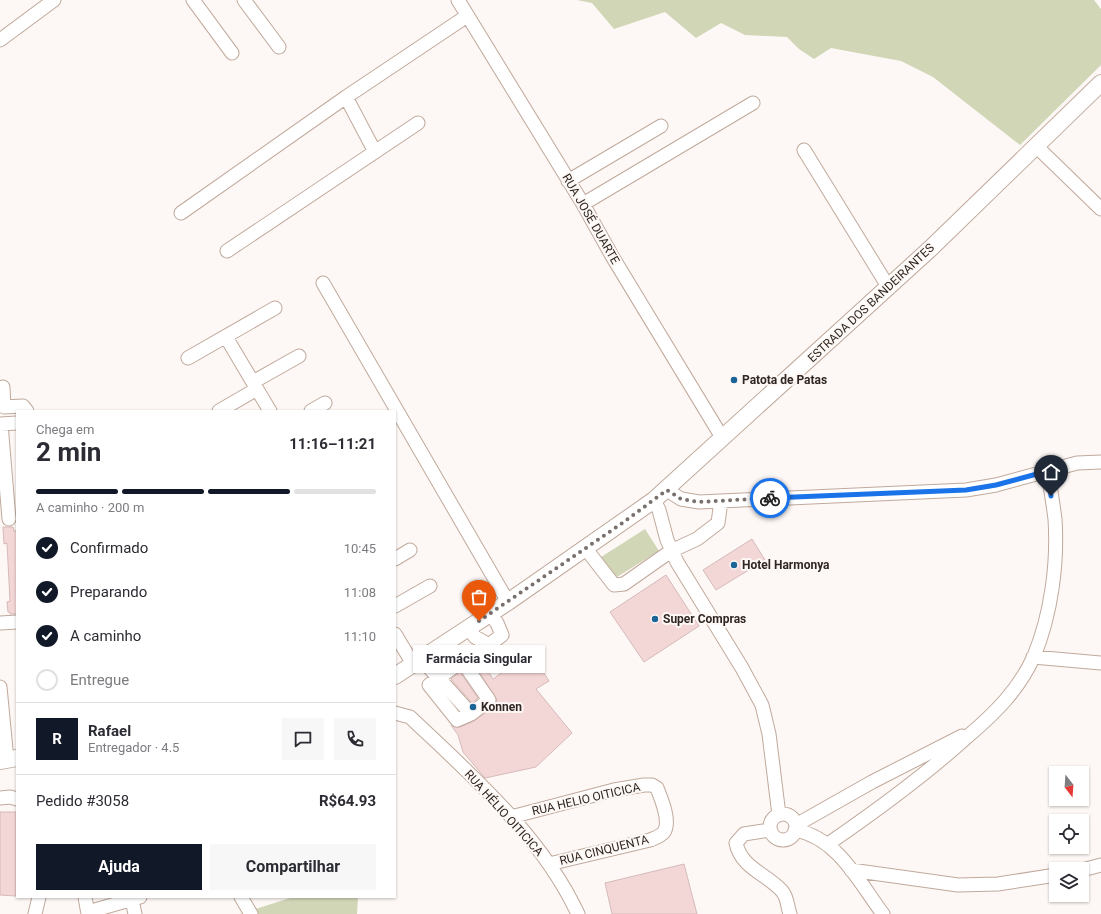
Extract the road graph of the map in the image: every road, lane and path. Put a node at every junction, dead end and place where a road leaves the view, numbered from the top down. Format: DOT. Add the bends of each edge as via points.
graph roads {
  1 [pos="54,0"];
  2 [pos="193,0"];
  3 [pos="244,0"];
  4 [pos="458,0"];
  5 [pos="467,16"];
  6 [pos="0,40"];
  7 [pos="279,47"];
  8 [pos="232,52"];
  9 [pos="1101,83"];
  10 [pos="346,97"];
  11 [pos="754,103"];
  12 [pos="418,123"];
  13 [pos="660,126"];
  14 [pos="1036,146"];
  15 [pos="804,150"];
  16 [pos="375,152"];
  17 [pos="568,181"];
  18 [pos="583,204"];
  19 [pos="1101,209"];
  20 [pos="182,213"];
  21 [pos="227,251"];
  22 [pos="322,283"];
  23 [pos="889,288"];
  24 [pos="274,308"];
  25 [pos="226,337"];
  26 [pos="299,356"];
  27 [pos="188,358"];
  28 [pos="255,386"];
  29 [pos="3,387"];
  30 [pos="325,403"];
  31 [pos="26,410"];
  32 [pos="221,410"];
  33 [pos="269,410"];
  34 [pos="312,410"];
  35 [pos="16,423"];
  36 [pos="1,424"];
  37 [pos="723,439"];
  38 [pos="1101,462"];
  39 [pos="1048,471"];
  40 [pos="667,490"];
  41 [pos="654,500"];
  42 [pos="721,501"];
  43 [pos="9,519"];
  44 [pos="586,549"];
  45 [pos="410,550"];
  46 [pos="671,551"];
  47 [pos="396,558"];
  48 [pos="430,586"];
  49 [pos="508,602"];
  50 [pos="396,605"];
  51 [pos="490,614"];
  52 [pos="16,622"];
  53 [pos="0,623"];
  54 [pos="468,628"];
  55 [pos="396,635"];
  56 [pos="1033,657"];
  57 [pos="417,661"];
  58 [pos="1101,663"];
  59 [pos="396,675"];
  60 [pos="438,677"];
  61 [pos="0,687"];
  62 [pos="396,713"];
  63 [pos="983,724"];
  64 [pos="8,760"];
  65 [pos="659,792"];
  66 [pos="0,798"];
  67 [pos="16,798"];
  68 [pos="779,815"];
  69 [pos="511,817"];
  70 [pos="795,828"];
  71 [pos="770,830"];
  72 [pos="828,844"];
  73 [pos="549,864"];
  74 [pos="1101,866"];
  75 [pos="1089,869"];
  76 [pos="851,870"];
  77 [pos="1049,876"];
  78 [pos="39,898"];
  79 [pos="85,898"];
  80 [pos="136,898"];
  81 [pos="242,898"];
  82 [pos="88,913"];
  83 [pos="34,914"];
  84 [pos="136,914"];
  85 [pos="251,914"];
  86 [pos="578,914"];
  87 [pos="790,914"];
  88 [pos="883,914"];
  1 -- 6 [label="street"];
  2 -- 8 [label="street"];
  3 -- 7 [label="street"];
  4 -- 5 [label="street, RUA JOSÉ DUARTE"];
  5 -- 10 [label="street"];
  5 -- 17 [label="street, RUA JOSÉ DUARTE"];
  9 -- 14 [label="main road, ESTRADA DOS BANDEIRANTES"];
  10 -- 16 [label="street"];
  10 -- 20 [label="street"];
  11 -- 18 [label="street"];
  12 -- 16 [label="street"];
  13 -- 17 [label="street"];
  14 -- 19 [label="street"];
  14 -- 23 [label="main road, ESTRADA DOS BANDEIRANTES"];
  15 -- 23 [label="street"];
  16 -- 21 [label="street"];
  17 -- 18 [label="street, RUA JOSÉ DUARTE"];
  18 -- 37 [label="street, RUA JOSÉ DUARTE"];
  22 -- 49 [label="street"];
  23 -- 37 [label="main road, ESTRADA DOS BANDEIRANTES"];
  24 -- 25 [label="street"];
  25 -- 27 [label="street"];
  25 -- 28 [label="street"];
  26 -- 28 [label="street"];
  28 -- 32 [label="street"];
  28 -- 33 [label="street"];
  29 -- 31 [label="street" via="4,407 23,406"];
  30 -- 34 [label="street"];
  35 -- 36 [label="street"];
  36 -- 43 [label="street"];
  37 -- 40 [label="main road, ESTRADA DOS BANDEIRANTES"];
  38 -- 39 [label="street" via="1077,463"];
  39 -- 42 [label="street" via="966,490"];
  39 -- 56 [label="street" via="1055,520 1054,569 1046,616"];
  40 -- 41 [label="main road, ESTRADA DOS BANDEIRANTES"];
  40 -- 42 [label="street" via="681,499 699,502"];
  41 -- 44 [label="main road, ESTRADA DOS BANDEIRANTES"];
  41 -- 46 [label="street" via="660,510"];
  42 -- 46 [label="street" via="718,523 697,539"];
  44 -- 46 [label="street" via="614,585 624,584"];
  44 -- 49 [label="main road, ESTRADA DOS BANDEIRANTES"];
  45 -- 47 [label="street"];
  46 -- 68 [label="street" via="762,705 770,734"];
  48 -- 50 [label="street"];
  49 -- 51 [label="main road, ESTRADA DOS BANDEIRANTES"];
  51 -- 54 [label="main road, ESTRADA DOS BANDEIRANTES"];
  51 -- 54 [label="street" via="502,635 489,645 475,637"];
  52 -- 53 [label="street"];
  54 -- 57 [label="main road, ESTRADA DOS BANDEIRANTES"];
  55 -- 57 [label="street"];
  56 -- 58 [label="street"];
  56 -- 63 [label="street" via="1004,703"];
  57 -- 59 [label="main road, ESTRADA DOS BANDEIRANTES"];
  57 -- 60 [label="street"];
  60 -- 60 [label="street" via="429,685 457,720 471,714 489,700 462,661"];
  61 -- 64 [label="street"];
  62 -- 69 [label="street, RUA HÉLIO OITICICA" via="410,717 490,793"];
  63 -- 70 [label="street" via="872,782"];
  63 -- 72 [label="street" via="907,788"];
  65 -- 69 [label="street, RUA HELIO OITICICA" via="652,785 644,784"];
  65 -- 73 [label="street, RUA CINQUENTA" via="666,821 666,828 661,835 650,840"];
  66 -- 67 [label="street"];
  68 -- 70 [label="street" via="788,816 794,821"];
  68 -- 71 [label="street" via="772,820"];
  69 -- 73 [label="street, RUA HÉLIO OITICICA"];
  70 -- 71 [label="street" via="791,837 783,840 776,838"];
  70 -- 72 [label="street"];
  71 -- 87 [label="street" via="744,834 736,843 741,858 783,892 788,901"];
  72 -- 76 [label="street"];
  73 -- 86 [label="street, RUA HÉLIO OITICICA" via="568,892"];
  74 -- 75 [label="street"];
  76 -- 77 [label="street" via="958,885 998,884"];
  76 -- 88 [label="street"];
  78 -- 83 [label="street"];
  79 -- 82 [label="street"];
  80 -- 82 [label="street"];
  80 -- 84 [label="street"];
  81 -- 85 [label="street"];
}
